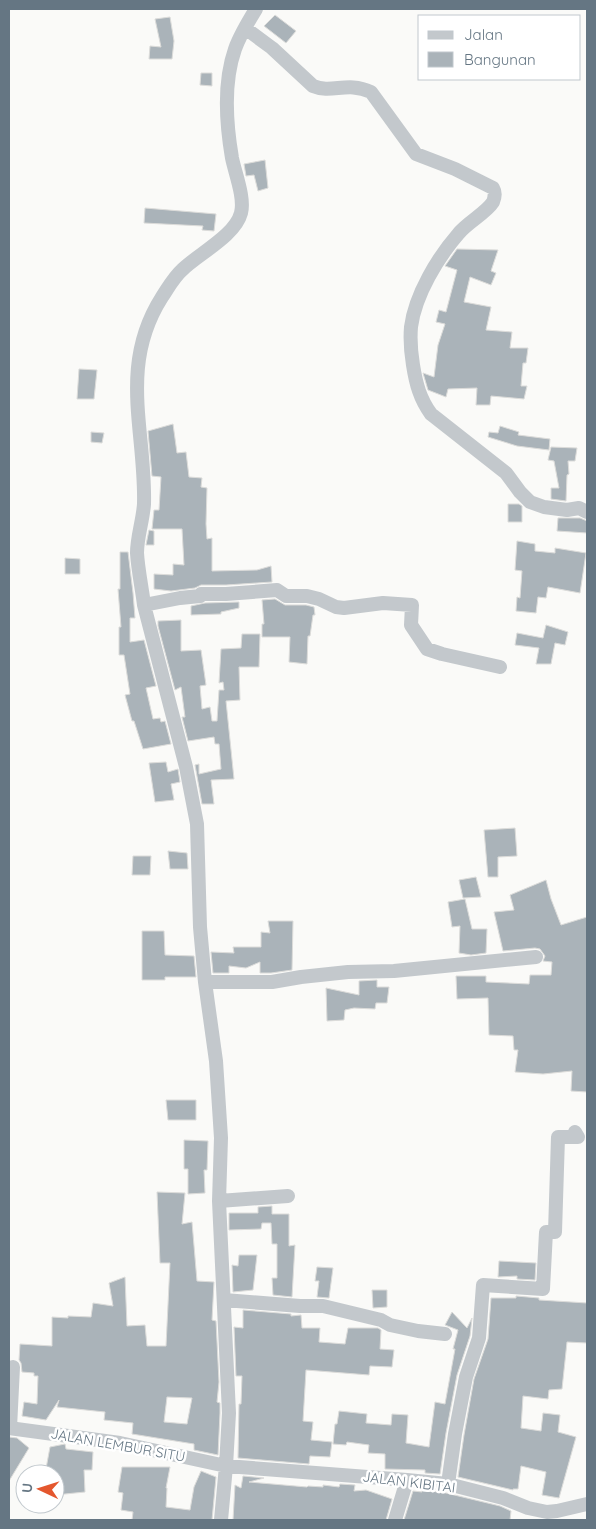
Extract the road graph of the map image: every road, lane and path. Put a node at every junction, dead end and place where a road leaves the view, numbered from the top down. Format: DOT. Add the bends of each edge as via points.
graph roads {
  1 [pos="256,9"];
  2 [pos="245,28"];
  3 [pos="587,512"];
  4 [pos="144,605"];
  5 [pos="500,666"];
  6 [pos="536,958"];
  7 [pos="204,982"];
  8 [pos="575,1132"];
  9 [pos="288,1196"];
  10 [pos="219,1201"];
  11 [pos="224,1300"];
  12 [pos="445,1334"];
  13 [pos="13,1367"];
  14 [pos="9,1428"];
  15 [pos="226,1466"];
  16 [pos="407,1480"];
  17 [pos="448,1484"];
  18 [pos="587,1504"];
  19 [pos="221,1520"];
  20 [pos="395,1520"];
  1 -- 2 [label="street"];
  2 -- 3 [label="street" via="313,86 321,89 350,86 371,92 416,154 493,188 492,204 458,234 422,290 411,327 415,379 431,414 506,472 524,498 537,506 567,510 579,508"];
  2 -- 4 [label="street" via="230,66 227,100 229,140 242,212 222,239 194,258 171,283 150,322 140,355 137,408 144,504 137,552"];
  4 -- 5 [label="street" via="201,594 277,590 286,596 319,598 344,608 402,603 412,605 411,625 427,649"];
  4 -- 7 [label="street" via="197,824"];
  6 -- 7 [label="street" via="394,972 348,972 272,982"];
  7 -- 10 [label="street" via="218,1080 221,1138"];
  8 -- 17 [label="street" via="578,1137 558,1137 555,1232 546,1232 543,1289 484,1285 479,1338 466,1377"];
  9 -- 10 [label="street"];
  10 -- 11 [label="street"];
  11 -- 12 [label="street" via="323,1306 390,1325"];
  11 -- 15 [label="street" via="229,1413"];
  13 -- 14 [label="street"];
  14 -- 15 [label="street, JALAN LEMBUR SITU" via="120,1443"];
  15 -- 16 [label="street, JALAN KIBITAI"];
  15 -- 19 [label="street"];
  16 -- 17 [label="street, JALAN KIBITAI"];
  16 -- 20 [label="street"];
  17 -- 18 [label="street, JALAN KIBITAI" via="547,1512"];
}
